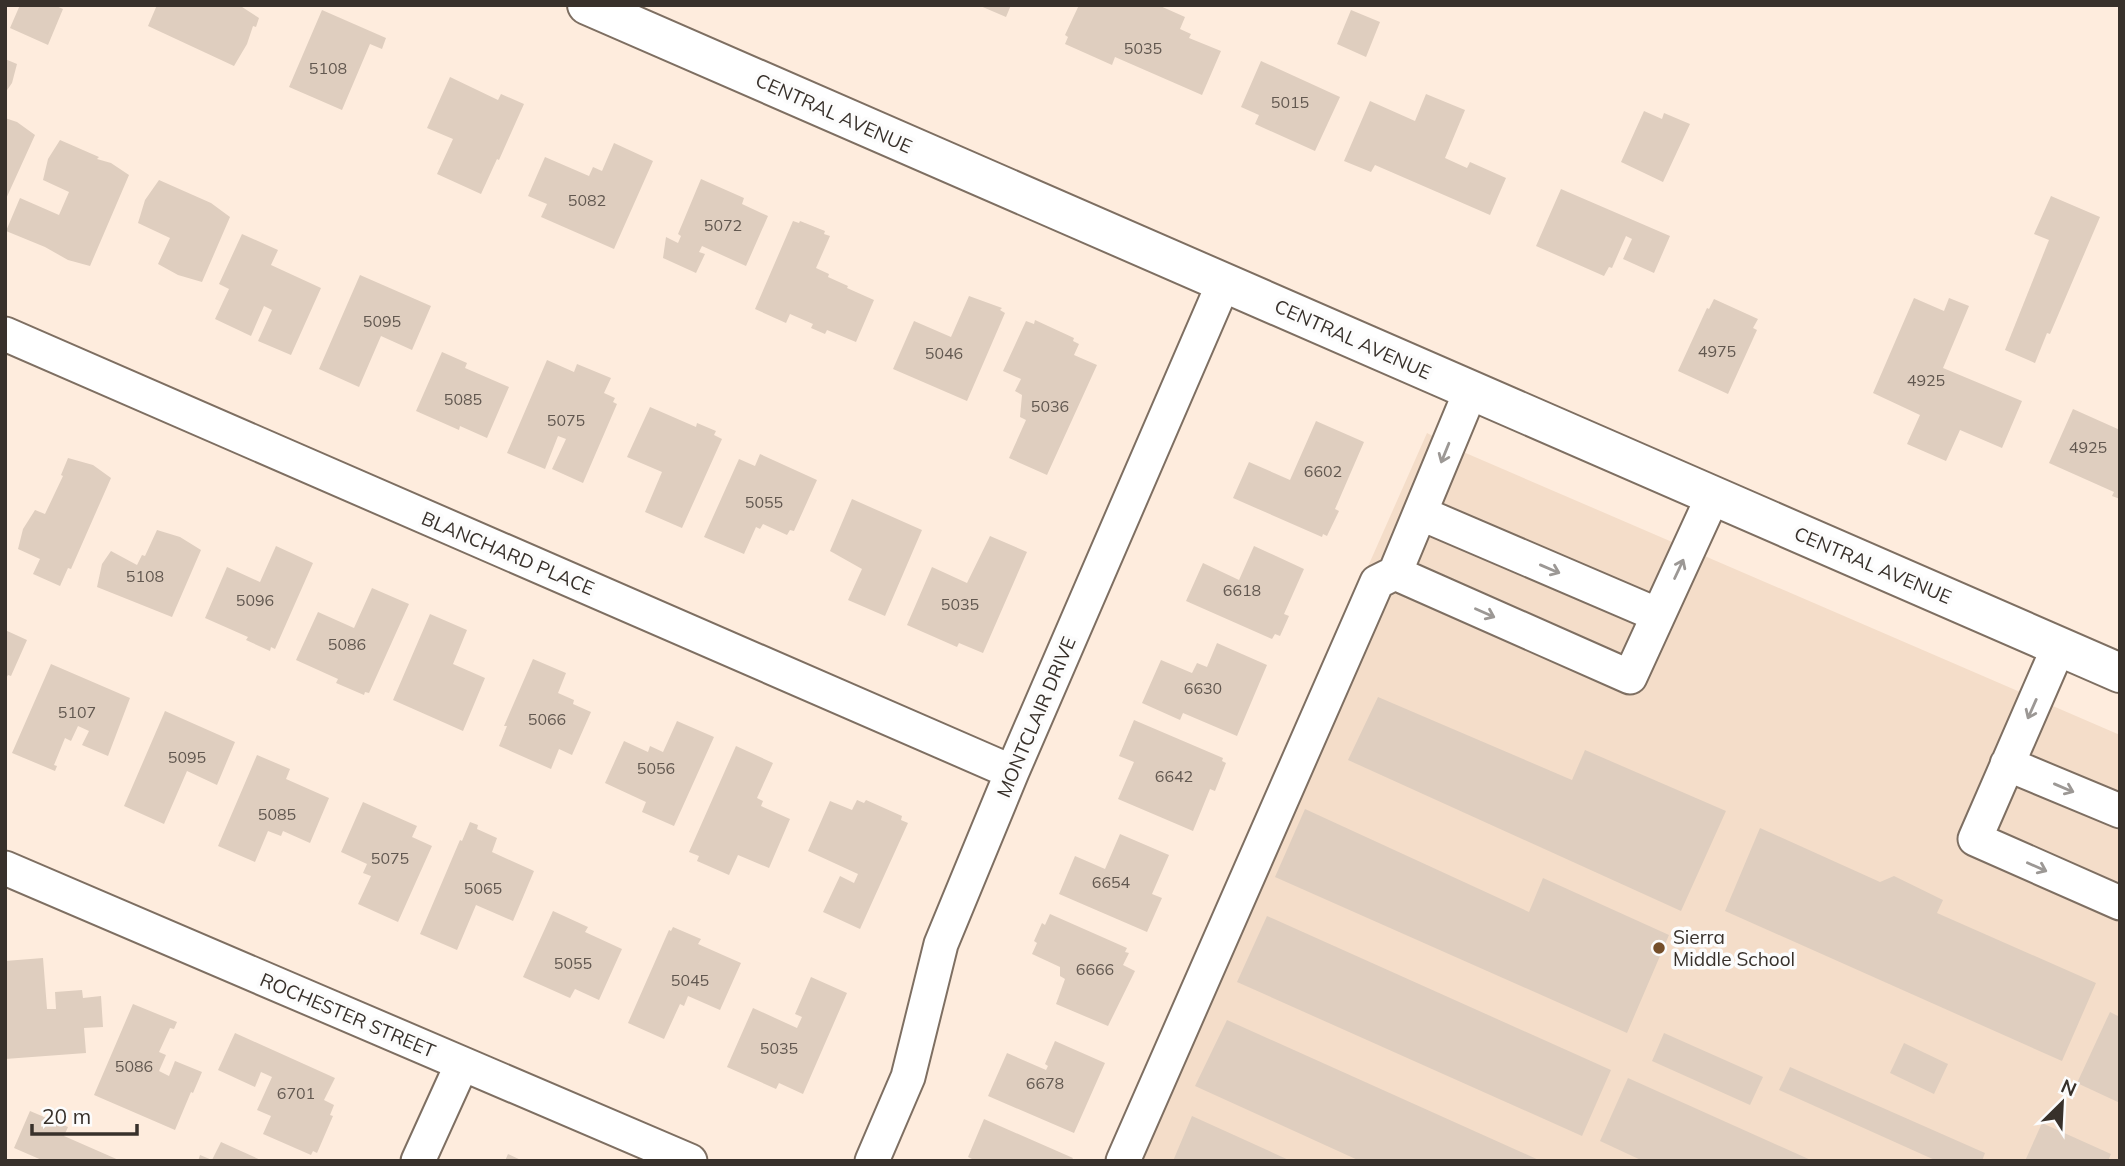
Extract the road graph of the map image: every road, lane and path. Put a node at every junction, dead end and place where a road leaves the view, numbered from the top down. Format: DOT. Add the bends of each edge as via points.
graph roads {
  1 [pos="587,5"];
  2 [pos="1224,282"];
  3 [pos="5,334"];
  4 [pos="1471,390"];
  5 [pos="1713,496"];
  6 [pos="1420,513"];
  7 [pos="1395,573"];
  8 [pos="1658,615"];
  9 [pos="2059,646"];
  10 [pos="2120,673"];
  11 [pos="2007,764"];
  12 [pos="1012,772"];
  13 [pos="2120,811"];
  14 [pos="5,868"];
  15 [pos="2120,903"];
  16 [pos="462,1064"];
  17 [pos="418,1161"];
  18 [pos="690,1161"];
  19 [pos="872,1161"];
  20 [pos="1124,1161"];
  1 -- 2 [label="main road, CENTRAL AVENUE"];
  2 -- 4 [label="main road, CENTRAL AVENUE"];
  2 -- 12 [label="street, MONTCLAIR DRIVE"];
  3 -- 12 [label="street, BLANCHARD PLACE"];
  4 -- 5 [label="main road, CENTRAL AVENUE"];
  4 -- 6 [label="street, one-way"];
  8 -- 5 [label="street, one-way"];
  5 -- 9 [label="main road, CENTRAL AVENUE"];
  6 -- 7 [label="street"];
  6 -- 8 [label="street, one-way"];
  7 -- 8 [label="street, one-way" via="1630,677"];
  7 -- 20 [label="street" via="1377,582"];
  9 -- 10 [label="main road, CENTRAL AVENUE"];
  9 -- 11 [label="street, one-way"];
  11 -- 13 [label="street, one-way"];
  11 -- 15 [label="street, one-way" via="1975,839"];
  12 -- 19 [label="street, MONTCLAIR DRIVE" via="941,944 908,1077"];
  14 -- 16 [label="street, ROCHESTER STREET"];
  16 -- 17 [label="street"];
  16 -- 18 [label="street, ROCHESTER STREET"];
}
